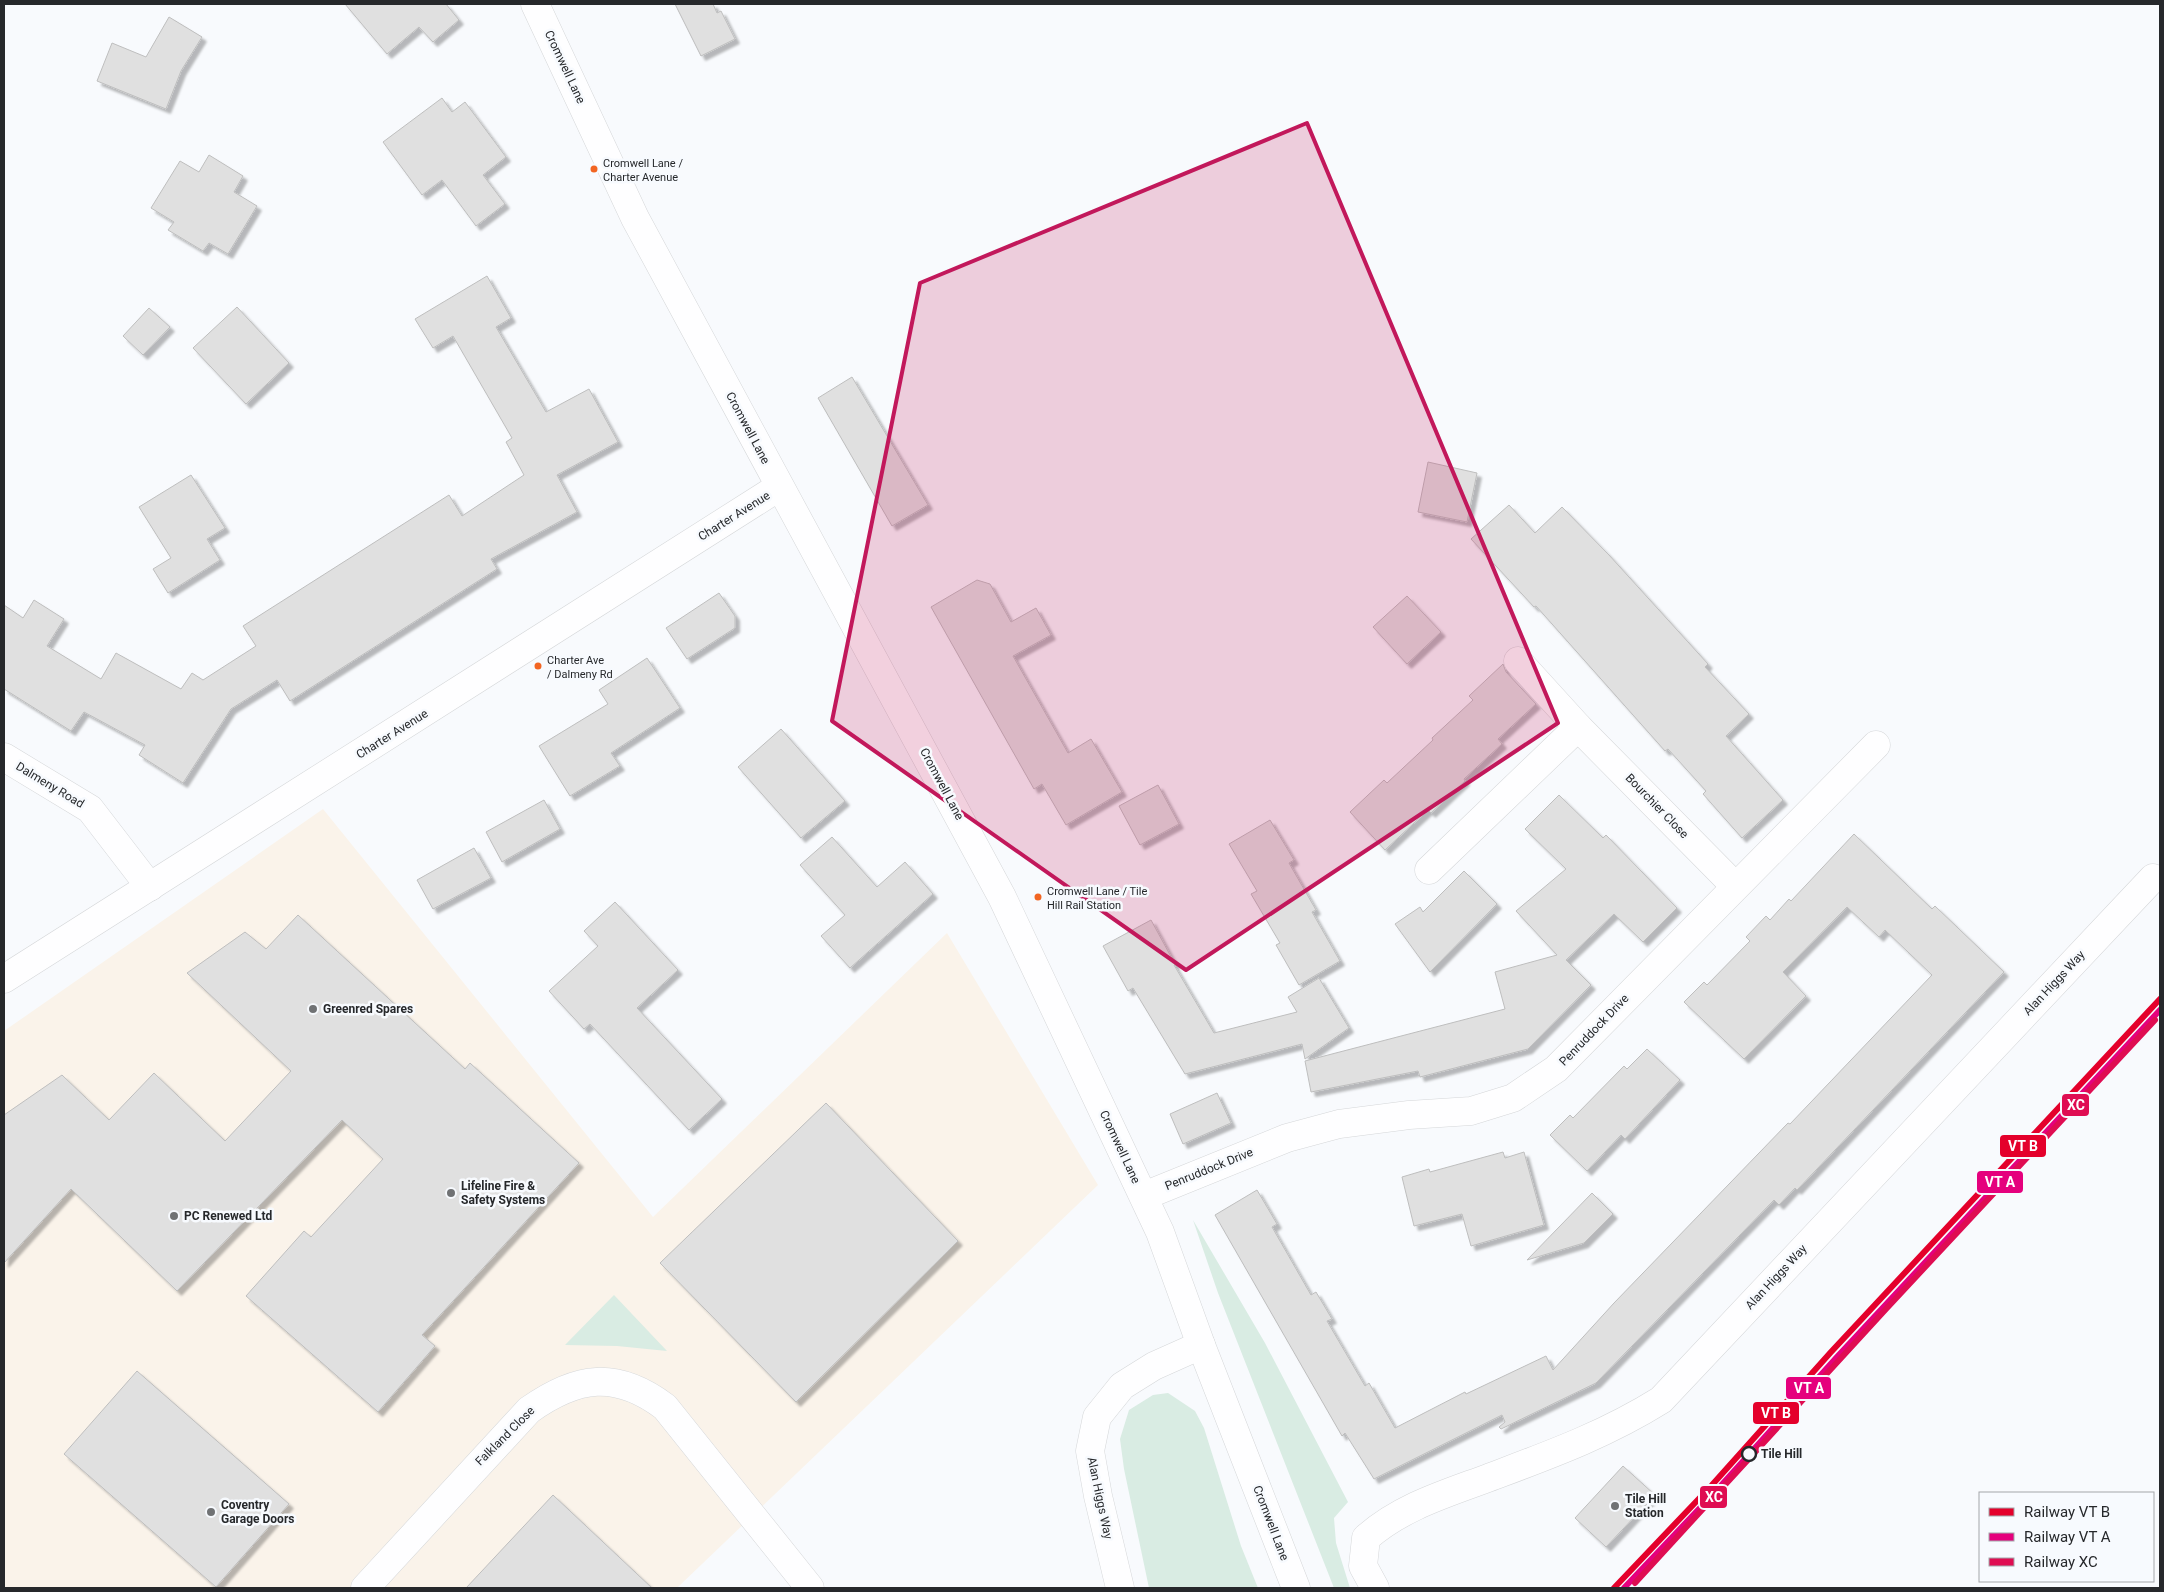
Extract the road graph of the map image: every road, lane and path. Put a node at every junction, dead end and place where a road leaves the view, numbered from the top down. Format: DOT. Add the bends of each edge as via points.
graph roads {
  1 [pos="535,4"];
  2 [pos="780,488"];
  3 [pos="1518,661"];
  4 [pos="1578,726"];
  5 [pos="1876,745"];
  6 [pos="4,757"];
  7 [pos="1429,870"];
  8 [pos="2154,878"];
  9 [pos="1736,886"];
  10 [pos="150,887"];
  11 [pos="4,979"];
  12 [pos="1144,1196"];
  13 [pos="1201,1344"];
  14 [pos="365,1588"];
  15 [pos="810,1588"];
  16 [pos="1120,1588"];
  17 [pos="1296,1588"];
  18 [pos="1375,1588"];
  1 -- 2 [label="street, Cromwell Lane" via="635,218"];
  2 -- 10 [label="street, Charter Avenue"];
  2 -- 12 [label="street, Cromwell Lane" via="1002,896"];
  3 -- 4 [label="street, Bourchier Close"];
  4 -- 7 [label="street"];
  4 -- 9 [label="street, Bourchier Close"];
  5 -- 9 [label="street, Penruddock Drive"];
  6 -- 10 [label="street, Dalmeny Road" via="90,809"];
  8 -- 18 [label="street, Alan Higgs Way" via="1660,1400 1626,1422 1580,1443 1414,1506 1383,1523 1366,1538 1363,1566"];
  9 -- 12 [label="street, Penruddock Drive" via="1556,1069 1513,1098 1471,1111 1409,1115 1330,1126 1287,1138"];
  10 -- 11 [label="street, Charter Avenue"];
  12 -- 13 [label="street, Cromwell Lane"];
  13 -- 16 [label="street, Alan Higgs Way" via="1154,1366 1122,1386 1097,1417 1090,1451"];
  13 -- 17 [label="street, Cromwell Lane"];
  14 -- 15 [label="street, Falkland Close" via="529,1410 560,1390 596,1381 630,1386 665,1407"];
}
